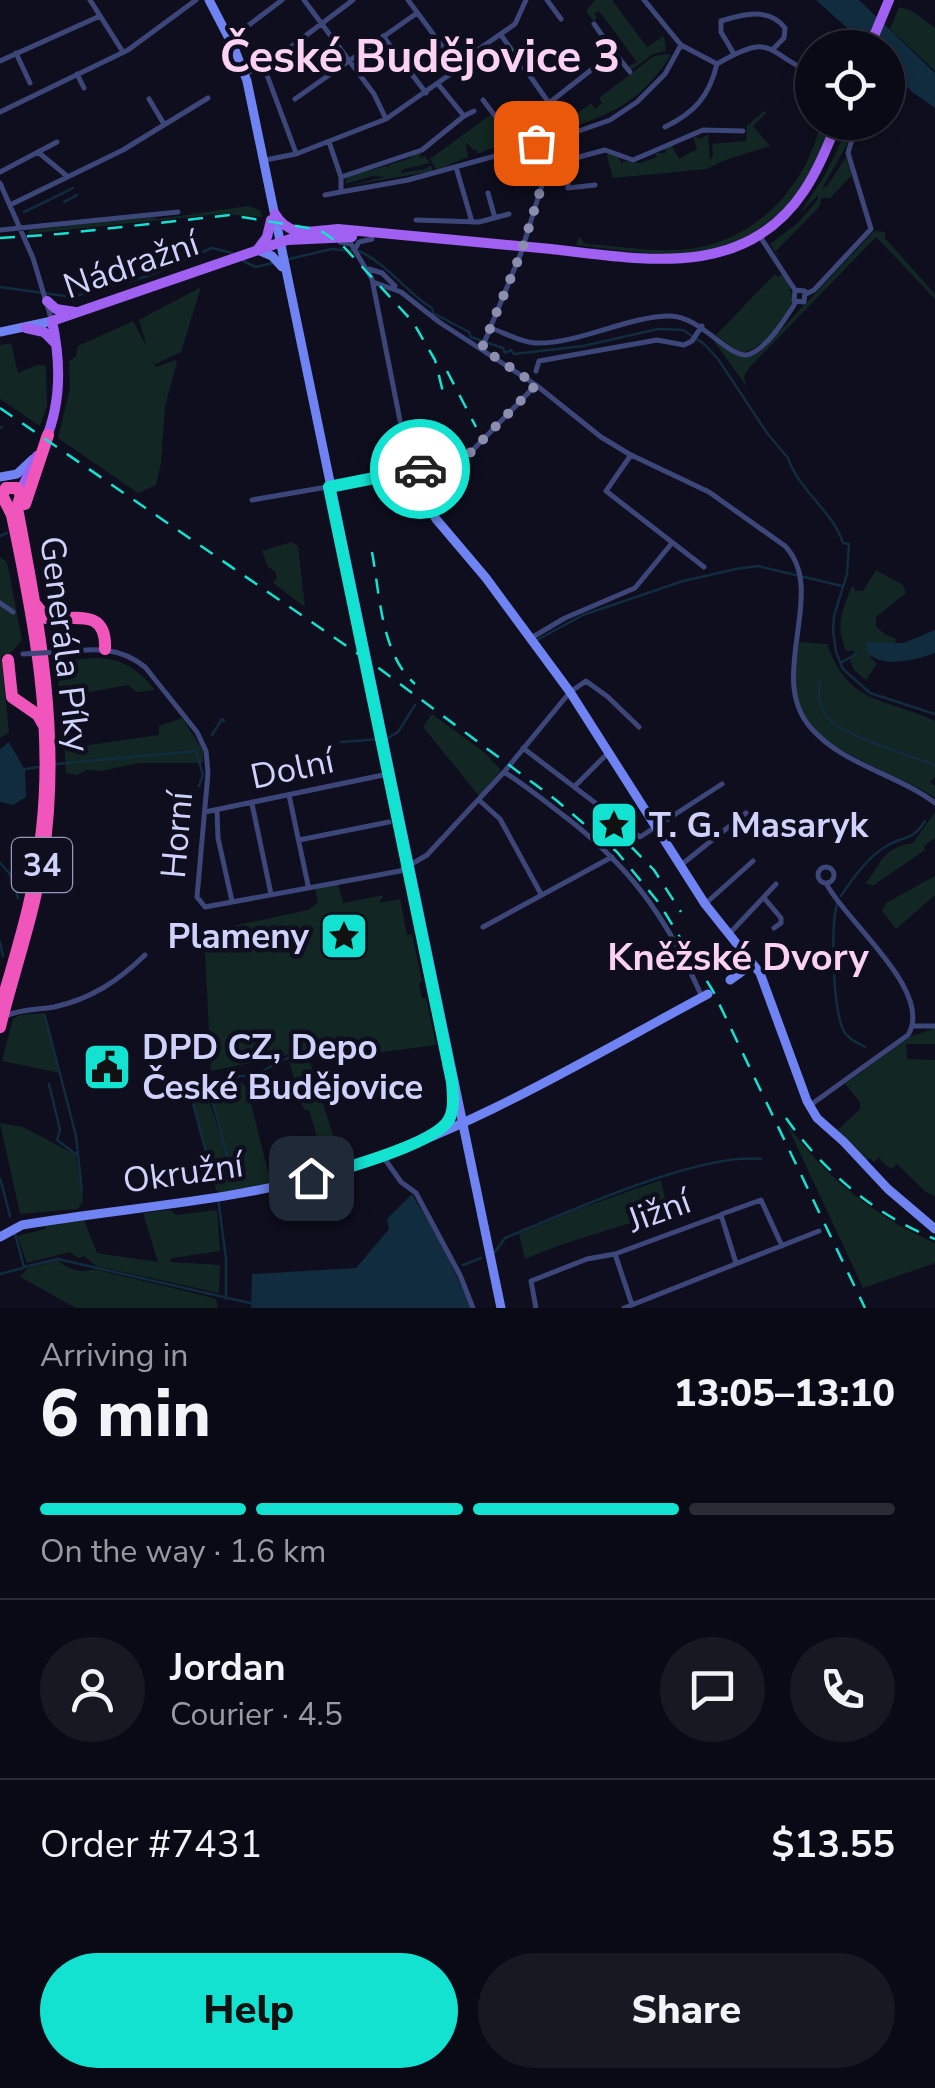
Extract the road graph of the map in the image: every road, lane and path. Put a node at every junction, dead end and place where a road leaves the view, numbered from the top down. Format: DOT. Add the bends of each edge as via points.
graph roads {
  1 [pos="90,0"];
  2 [pos="196,0"];
  3 [pos="209,0"];
  4 [pos="282,0"];
  5 [pos="304,0"];
  6 [pos="354,0"];
  7 [pos="408,0"];
  8 [pos="526,0"];
  9 [pos="547,0"];
  10 [pos="644,0"];
  11 [pos="891,3"];
  12 [pos="417,13"];
  13 [pos="100,16"];
  14 [pos="561,20"];
  15 [pos="322,24"];
  16 [pos="594,24"];
  17 [pos="245,28"];
  18 [pos="879,30"];
  19 [pos="500,35"];
  20 [pos="383,36"];
  21 [pos="681,45"];
  22 [pos="774,48"];
  23 [pos="123,52"];
  24 [pos="614,52"];
  25 [pos="16,53"];
  26 [pos="734,54"];
  27 [pos="0,60"];
  28 [pos="349,60"];
  29 [pos="795,62"];
  30 [pos="717,64"];
  31 [pos="456,65"];
  32 [pos="264,67"];
  33 [pos="630,72"];
  34 [pos="77,74"];
  35 [pos="242,74"];
  36 [pos="438,84"];
  37 [pos="31,87"];
  38 [pos="84,88"];
  39 [pos="426,93"];
  40 [pos="208,98"];
  41 [pos="149,100"];
  42 [pos="295,100"];
  43 [pos="483,100"];
  44 [pos="549,103"];
  45 [pos="474,110"];
  46 [pos="0,112"];
  47 [pos="464,116"];
  48 [pos="386,120"];
  49 [pos="164,124"];
  50 [pos="665,127"];
  51 [pos="743,131"];
  52 [pos="831,140"];
  53 [pos="852,140"];
  54 [pos="548,141"];
  55 [pos="57,142"];
  56 [pos="329,142"];
  57 [pos="522,148"];
  58 [pos="38,152"];
  59 [pos="537,152"];
  60 [pos="296,154"];
  61 [pos="568,160"];
  62 [pos="263,161"];
  63 [pos="456,166"];
  64 [pos="0,172"];
  65 [pos="67,176"];
  66 [pos="340,178"];
  67 [pos="543,178"];
  68 [pos="0,184"];
  69 [pos="595,186"];
  70 [pos="341,192"];
  71 [pos="488,193"];
  72 [pos="326,196"];
  73 [pos="10,205"];
  74 [pos="178,212"];
  75 [pos="509,214"];
  76 [pos="273,217"];
  77 [pos="495,218"];
  78 [pos="416,220"];
  79 [pos="472,222"];
  80 [pos="20,229"];
  81 [pos="0,230"];
  82 [pos="302,236"];
  83 [pos="372,239"];
  84 [pos="763,241"];
  85 [pos="284,242"];
  86 [pos="355,249"];
  87 [pos="258,250"];
  88 [pos="522,250"];
  89 [pos="282,262"];
  90 [pos="369,269"];
  91 [pos="373,282"];
  92 [pos="388,286"];
  93 [pos="795,290"];
  94 [pos="375,291"];
  95 [pos="401,292"];
  96 [pos="806,294"];
  97 [pos="47,301"];
  98 [pos="796,302"];
  99 [pos="80,312"];
  100 [pos="52,321"];
  101 [pos="702,326"];
  102 [pos="26,328"];
  103 [pos="491,328"];
  104 [pos="0,332"];
  105 [pos="483,346"];
  106 [pos="58,354"];
  107 [pos="536,371"];
  108 [pos="536,385"];
  109 [pos="48,435"];
  110 [pos="631,455"];
  111 [pos="414,474"];
  112 [pos="329,487"];
  113 [pos="7,492"];
  114 [pos="252,500"];
  115 [pos="672,543"];
  116 [pos="22,552"];
  117 [pos="704,567"];
  118 [pos="33,598"];
  119 [pos="0,603"];
  120 [pos="13,612"];
  121 [pos="55,619"];
  122 [pos="533,642"];
  123 [pos="105,648"];
  124 [pos="43,654"];
  125 [pos="4,659"];
  126 [pos="41,674"];
  127 [pos="570,692"];
  128 [pos="24,707"];
  129 [pos="638,727"];
  130 [pos="46,736"];
  131 [pos="523,748"];
  132 [pos="610,751"];
  133 [pos="48,758"];
  134 [pos="504,772"];
  135 [pos="388,774"];
  136 [pos="48,776"];
  137 [pos="722,784"];
  138 [pos="576,785"];
  139 [pos="289,795"];
  140 [pos="478,800"];
  141 [pos="252,803"];
  142 [pos="935,803"];
  143 [pos="217,810"];
  144 [pos="205,812"];
  145 [pos="746,813"];
  146 [pos="389,822"];
  147 [pos="658,825"];
  148 [pos="299,840"];
  149 [pos="613,856"];
  150 [pos="753,861"];
  151 [pos="681,865"];
  152 [pos="408,867"];
  153 [pos="826,883"];
  154 [pos="776,884"];
  155 [pos="308,886"];
  156 [pos="270,894"];
  157 [pos="541,894"];
  158 [pos="765,899"];
  159 [pos="232,902"];
  160 [pos="706,904"];
  161 [pos="482,927"];
  162 [pos="774,928"];
  163 [pos="727,935"];
  164 [pos="146,955"];
  165 [pos="752,964"];
  166 [pos="730,980"];
  167 [pos="10,988"];
  168 [pos="705,995"];
  169 [pos="0,1009"];
  170 [pos="34,1010"];
  171 [pos="914,1026"];
  172 [pos="935,1026"];
  173 [pos="0,1027"];
  174 [pos="453,1086"];
  175 [pos="810,1106"];
  176 [pos="461,1122"];
  177 [pos="440,1130"];
  178 [pos="466,1146"];
  179 [pos="383,1155"];
  180 [pos="721,1214"];
  181 [pos="0,1222"];
  182 [pos="22,1225"];
  183 [pos="934,1227"];
  184 [pos="818,1231"];
  185 [pos="0,1236"];
  186 [pos="782,1246"];
  187 [pos="615,1254"];
  188 [pos="736,1264"];
  189 [pos="632,1305"];
  190 [pos="473,1308"];
  191 [pos="501,1308"];
  192 [pos="536,1308"];
  193 [pos="624,1308"];
  1 -- 13 [label="street"];
  2 -- 23 [label="street"];
  3 -- 35 [label="main road"];
  4 -- 17 [label="street"];
  5 -- 15 [label="street"];
  6 -- 15 [label="street"];
  7 -- 12 [label="street"];
  8 -- 19 [label="street"];
  9 -- 14 [label="street"];
  10 -- 21 [label="street"];
  11 -- 18 [label="main road"];
  12 -- 20 [label="street"];
  12 -- 31 [label="street"];
  13 -- 23 [label="street"];
  13 -- 25 [label="street"];
  15 -- 28 [label="street"];
  15 -- 32 [label="street"];
  16 -- 24 [label="street"];
  19 -- 31 [label="street"];
  19 -- 44 [label="street"];
  20 -- 28 [label="street"];
  20 -- 39 [label="street"];
  21 -- 30 [label="street"];
  21 -- 54 [label="street" via="665,74 637,102 610,120"];
  22 -- 26 [label="street"];
  22 -- 26 [label="street" via="785,28 763,13 721,21"];
  22 -- 29 [label="street"];
  23 -- 34 [label="street"];
  24 -- 33 [label="street"];
  24 -- 44 [label="street"];
  25 -- 27 [label="street"];
  25 -- 37 [label="street"];
  26 -- 30 [label="street"];
  28 -- 42 [label="street"];
  28 -- 48 [label="street"];
  30 -- 50 [label="street" via="693,114"];
  31 -- 36 [label="street"];
  32 -- 35 [label="street"];
  32 -- 60 [label="street"];
  34 -- 38 [label="street"];
  34 -- 46 [label="street"];
  35 -- 62 [label="main road"];
  35 -- 76 [label="main road"];
  36 -- 39 [label="street"];
  36 -- 47 [label="street"];
  39 -- 48 [label="street"];
  40 -- 49 [label="street"];
  41 -- 49 [label="street"];
  43 -- 57 [label="street"];
  44 -- 54 [label="street"];
  45 -- 47 [label="street"];
  47 -- 66 [label="street" via="422,150"];
  48 -- 56 [label="street"];
  49 -- 65 [label="street"];
  51 -- 61 [label="street" via="703,130 633,160 605,150"];
  52 -- 84 [label="main road" via="805,190"];
  53 -- 96 [label="street" via="848,153 871,229"];
  54 -- 57 [label="street"];
  54 -- 59 [label="street"];
  54 -- 59 [label="street"];
  54 -- 61 [label="street"];
  54 -- 67 [label="street"];
  55 -- 58 [label="street"];
  56 -- 60 [label="street"];
  56 -- 66 [label="street"];
  57 -- 59 [label="street"];
  57 -- 63 [label="street"];
  58 -- 64 [label="street"];
  58 -- 65 [label="street"];
  59 -- 67 [label="street"];
  60 -- 62 [label="street"];
  61 -- 69 [label="street" via="568,188"];
  62 -- 76 [label="main road"];
  63 -- 70 [label="street"];
  63 -- 79 [label="street"];
  65 -- 73 [label="street"];
  66 -- 70 [label="street"];
  67 -- 88 [label="street"];
  68 -- 73 [label="street"];
  70 -- 72 [label="street"];
  71 -- 77 [label="street"];
  73 -- 80 [label="street"];
  74 -- 80 [label="street, Nádražní"];
  75 -- 77 [label="street"];
  76 -- 82 [label="main road"];
  76 -- 85 [label="main road"];
  76 -- 87 [label="main road"];
  77 -- 79 [label="street"];
  78 -- 79 [label="street"];
  80 -- 81 [label="street, Nádražní"];
  80 -- 97 [label="street"];
  82 -- 83 [label="main road"];
  82 -- 85 [label="main road, Nádražní"];
  82 -- 86 [label="street"];
  82 -- 88 [label="main road" via="338,229"];
  82 -- 89 [label="main road"];
  83 -- 86 [label="street"];
  83 -- 88 [label="main road"];
  84 -- 88 [label="main road" via="677,260"];
  84 -- 88 [label="main road" via="677,264"];
  84 -- 93 [label="street"];
  85 -- 87 [label="main road, Nádražní"];
  85 -- 89 [label="main road"];
  86 -- 90 [label="street"];
  87 -- 89 [label="main road"];
  87 -- 99 [label="main road, Nádražní"];
  88 -- 103 [label="street"];
  89 -- 112 [label="main road"];
  90 -- 91 [label="street"];
  90 -- 95 [label="street"];
  91 -- 92 [label="street"];
  91 -- 94 [label="street"];
  92 -- 94 [label="street"];
  92 -- 95 [label="street"];
  93 -- 96 [label="street"];
  93 -- 98 [label="street"];
  94 -- 111 [label="street"];
  95 -- 105 [label="street"];
  96 -- 98 [label="street"];
  97 -- 99 [label="main road" via="58,310"];
  97 -- 100 [label="street"];
  97 -- 102 [label="main road"];
  98 -- 101 [label="street" via="748,355 733,353"];
  99 -- 100 [label="main road, Nádražní"];
  99 -- 106 [label="main road" via="62,326"];
  100 -- 102 [label="main road, Nádražní"];
  100 -- 106 [label="main road, 34"];
  101 -- 103 [label="street" via="664,316 539,343"];
  101 -- 107 [label="street" via="684,345 657,340 542,360"];
  102 -- 104 [label="main road, Nádražní"];
  102 -- 106 [label="main road" via="44,332"];
  103 -- 105 [label="street"];
  105 -- 108 [label="street"];
  106 -- 109 [label="main road, 34"];
  108 -- 110 [label="street"];
  108 -- 111 [label="street" via="468,455"];
  109 -- 113 [label="main road, 34" via="32,466"];
  109 -- 113 [label="main road"];
  109 -- 116 [label="highway, 34" via="26,498"];
  110 -- 115 [label="street" via="606,491"];
  110 -- 142 [label="street" via="688,480 796,556 792,680 801,716 858,762"];
  111 -- 112 [label="main road"];
  111 -- 122 [label="main road" via="436,519"];
  112 -- 114 [label="street"];
  112 -- 135 [label="main road"];
  113 -- 116 [label="highway, Generála Píky / 34"];
  115 -- 117 [label="street"];
  115 -- 122 [label="street" via="636,588 564,618"];
  116 -- 118 [label="highway, Generála Píky / 34"];
  116 -- 126 [label="highway, Generála Píky / 34"];
  118 -- 121 [label="highway" via="41,615"];
  118 -- 124 [label="highway, Generála Píky / 34"];
  119 -- 120 [label="street"];
  121 -- 123 [label="highway" via="93,620 102,628"];
  121 -- 124 [label="highway" via="43,628"];
  122 -- 127 [label="main road"];
  123 -- 125 [label="street, bridge"];
  123 -- 144 [label="street, Horní" via="145,667 202,740"];
  124 -- 133 [label="highway, Generála Píky / 34"];
  125 -- 128 [label="highway" via="14,700"];
  126 -- 128 [label="highway" via="39,700"];
  126 -- 130 [label="highway, Generála Píky / 34"];
  127 -- 129 [label="street" via="586,681"];
  127 -- 131 [label="street"];
  127 -- 132 [label="main road"];
  128 -- 130 [label="highway" via="40,718"];
  130 -- 133 [label="highway, Generála Píky / 34"];
  131 -- 134 [label="street"];
  131 -- 138 [label="street"];
  132 -- 138 [label="street"];
  132 -- 147 [label="main road"];
  133 -- 136 [label="highway, Generála Píky / 34"];
  134 -- 140 [label="street"];
  134 -- 149 [label="street"];
  135 -- 139 [label="street, Dolní"];
  135 -- 152 [label="main road"];
  136 -- 167 [label="highway, Generála Píky / 34" via="38,882"];
  136 -- 169 [label="highway, Generála Píky / 34" via="34,882"];
  137 -- 147 [label="street"];
  138 -- 147 [label="street" via="640,837"];
  139 -- 141 [label="street, Dolní"];
  139 -- 148 [label="street"];
  140 -- 152 [label="street" via="424,859"];
  140 -- 157 [label="street" via="500,820"];
  141 -- 143 [label="street, Dolní"];
  141 -- 156 [label="street"];
  143 -- 144 [label="street, Dolní"];
  143 -- 159 [label="street"];
  144 -- 159 [label="street, Horní" via="197,900 205,907"];
  145 -- 151 [label="street"];
  146 -- 148 [label="street"];
  147 -- 151 [label="main road"];
  148 -- 155 [label="street"];
  149 -- 157 [label="street"];
  149 -- 168 [label="street" via="663,918"];
  150 -- 160 [label="street"];
  151 -- 160 [label="main road"];
  152 -- 155 [label="street, Horní"];
  152 -- 174 [label="main road"];
  153 -- 171 [label="street" via="898,974"];
  154 -- 158 [label="street"];
  155 -- 156 [label="street, Horní"];
  156 -- 159 [label="street, Horní"];
  157 -- 161 [label="street"];
  158 -- 162 [label="street" via="781,918"];
  158 -- 163 [label="street"];
  160 -- 163 [label="main road"];
  163 -- 165 [label="main road"];
  164 -- 170 [label="street" via="93,994"];
  165 -- 166 [label="main road"];
  165 -- 175 [label="main road" via="766,984"];
  167 -- 170 [label="street" via="15,1006"];
  167 -- 173 [label="highway, Generála Píky / 34"];
  168 -- 176 [label="main road, Okružní"];
  170 -- 173 [label="street" via="10,1014"];
  171 -- 172 [label="street"];
  171 -- 175 [label="street"];
  174 -- 176 [label="main road"];
  174 -- 177 [label="main road" via="452,1116"];
  175 -- 183 [label="main road"];
  176 -- 177 [label="main road, Okružní"];
  176 -- 178 [label="main road"];
  177 -- 178 [label="main road"];
  177 -- 179 [label="main road, Okružní"];
  178 -- 191 [label="main road"];
  179 -- 182 [label="main road, Okružní" via="278,1187"];
  179 -- 190 [label="street" via="416,1193"];
  180 -- 186 [label="street, Jižní" via="761,1200"];
  180 -- 187 [label="street, Jižní"];
  180 -- 188 [label="street, Jižní"];
  181 -- 182 [label="main road, Okružní"];
  182 -- 185 [label="main road, Okružní"];
  184 -- 186 [label="street"];
  186 -- 188 [label="street"];
  187 -- 189 [label="street, Jižní"];
  187 -- 192 [label="street, Jižní" via="531,1280"];
  188 -- 189 [label="street"];
  189 -- 193 [label="street"];
}
